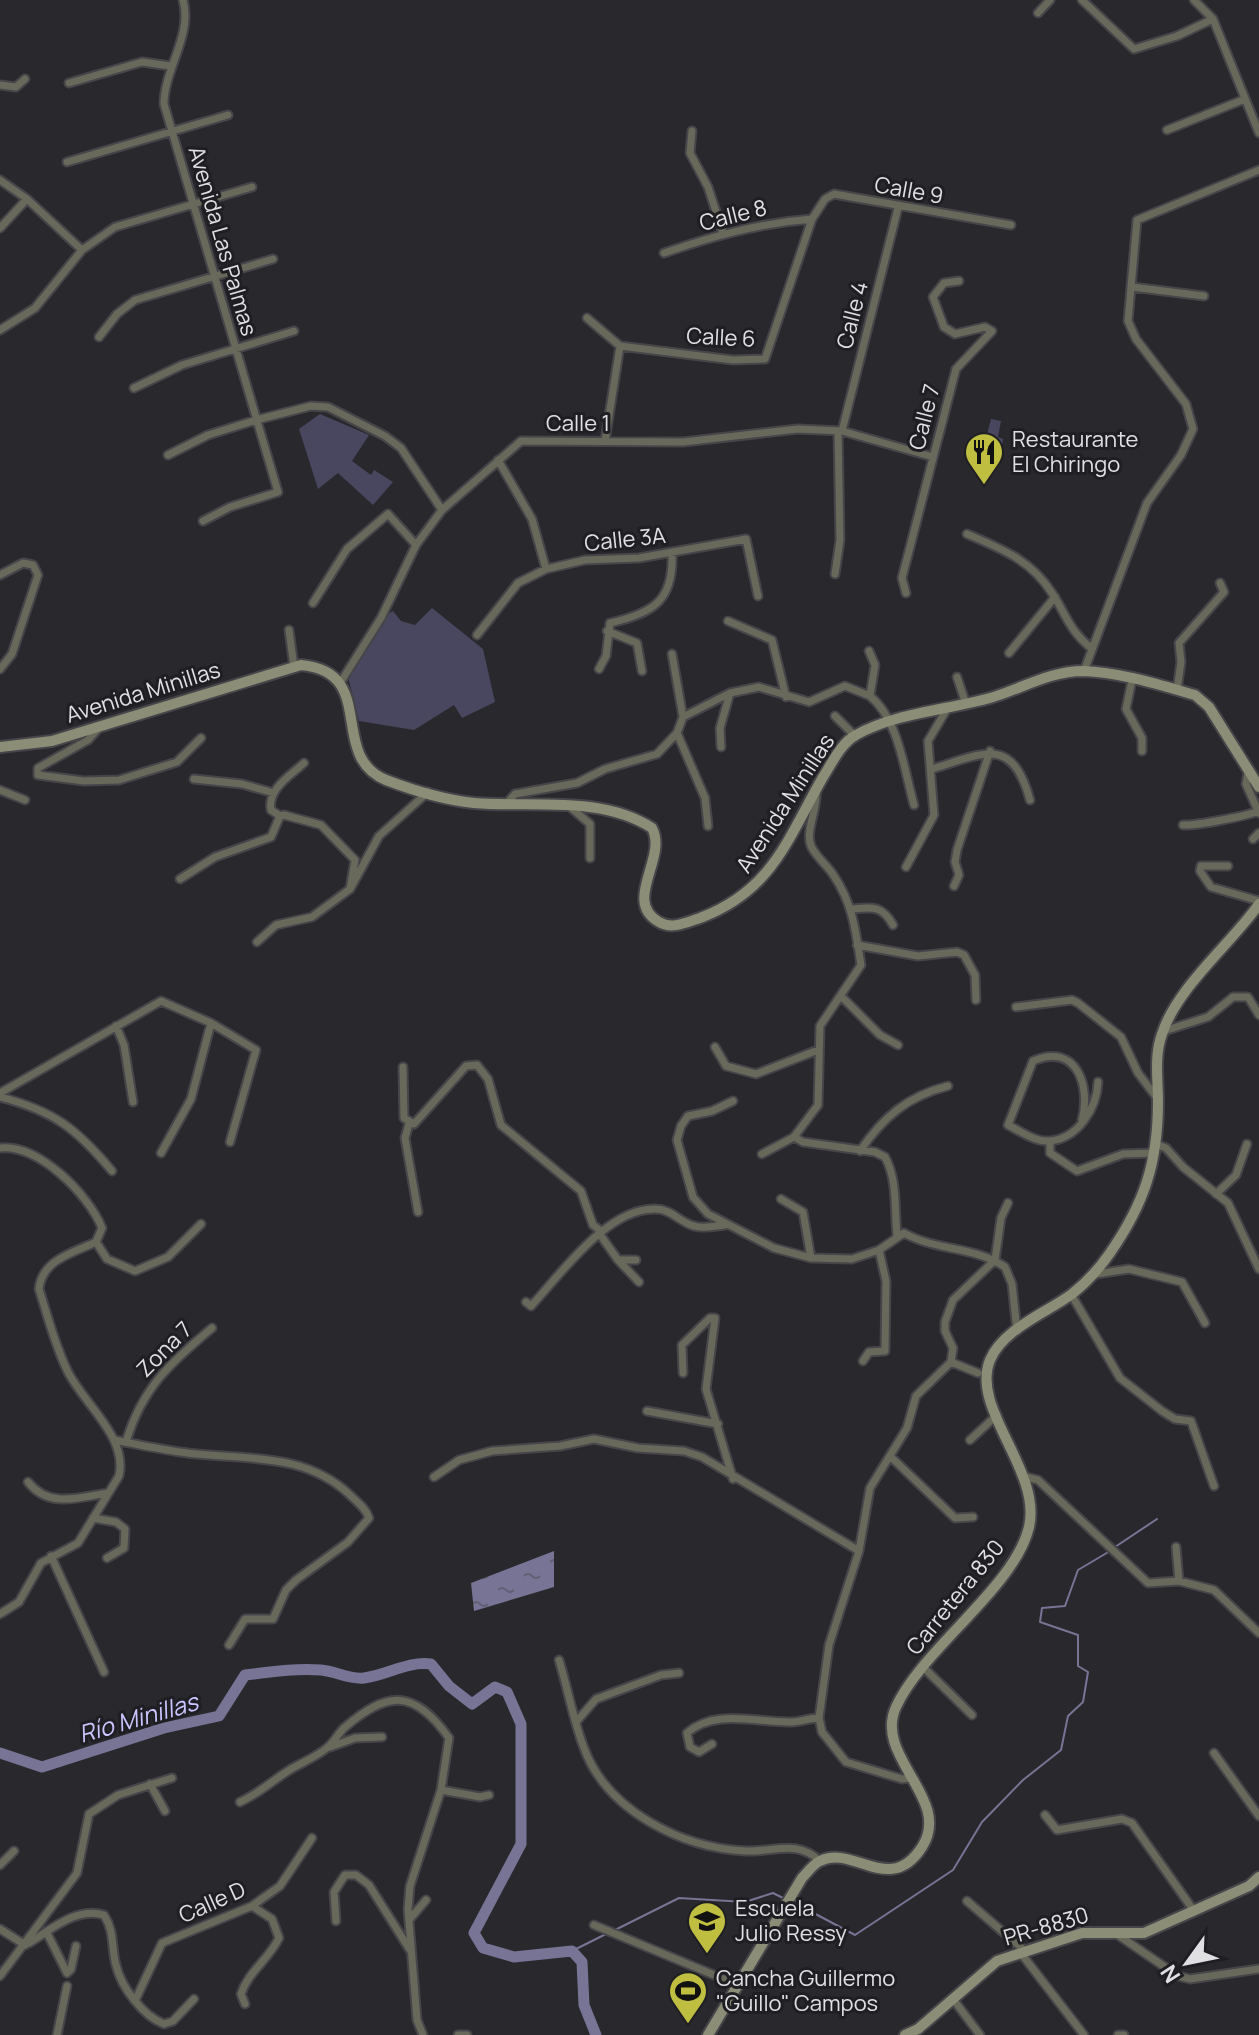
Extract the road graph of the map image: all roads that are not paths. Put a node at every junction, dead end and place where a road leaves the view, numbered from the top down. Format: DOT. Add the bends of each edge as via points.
graph roads {
  1 [pos="183,0"];
  2 [pos="1050,0"];
  3 [pos="1082,0"];
  4 [pos="1194,0"];
  5 [pos="1038,13"];
  6 [pos="1213,19"];
  7 [pos="171,66"];
  8 [pos="25,79"];
  9 [pos="69,83"];
  10 [pos="0,85"];
  11 [pos="1245,99"];
  12 [pos="228,115"];
  13 [pos="1167,130"];
  14 [pos="692,131"];
  15 [pos="172,132"];
  16 [pos="1259,133"];
  17 [pos="67,162"];
  18 [pos="1259,170"];
  19 [pos="0,180"];
  20 [pos="252,187"];
  21 [pos="27,199"];
  22 [pos="193,204"];
  23 [pos="898,208"];
  24 [pos="812,219"];
  25 [pos="1011,225"];
  26 [pos="0,228"];
  27 [pos="723,233"];
  28 [pos="82,250"];
  29 [pos="664,253"];
  30 [pos="273,259"];
  31 [pos="214,275"];
  32 [pos="959,281"];
  33 [pos="1132,287"];
  34 [pos="1204,296"];
  35 [pos="587,318"];
  36 [pos="0,330"];
  37 [pos="294,331"];
  38 [pos="99,337"];
  39 [pos="620,346"];
  40 [pos="236,348"];
  41 [pos="134,388"];
  42 [pos="256,420"];
  43 [pos="840,431"];
  44 [pos="605,441"];
  45 [pos="168,455"];
  46 [pos="933,457"];
  47 [pos="498,460"];
  48 [pos="442,510"];
  49 [pos="203,521"];
  50 [pos="967,534"];
  51 [pos="416,545"];
  52 [pos="672,553"];
  53 [pos="546,569"];
  54 [pos="835,574"];
  55 [pos="0,575"];
  56 [pos="1220,583"];
  57 [pos="906,593"];
  58 [pos="758,596"];
  59 [pos="1055,597"];
  60 [pos="313,603"];
  61 [pos="728,621"];
  62 [pos="289,630"];
  63 [pos="607,631"];
  64 [pos="477,635"];
  65 [pos="1091,648"];
  66 [pos="869,651"];
  67 [pos="1009,653"];
  68 [pos="672,654"];
  69 [pos="294,667"];
  70 [pos="0,669"];
  71 [pos="599,669"];
  72 [pos="642,671"];
  73 [pos="1084,671"];
  74 [pos="957,677"];
  75 [pos="342,680"];
  76 [pos="1132,680"];
  77 [pos="1177,690"];
  78 [pos="730,693"];
  79 [pos="870,696"];
  80 [pos="786,697"];
  81 [pos="966,704"];
  82 [pos="947,709"];
  83 [pos="835,716"];
  84 [pos="683,717"];
  85 [pos="890,722"];
  86 [pos="100,726"];
  87 [pos="677,733"];
  88 [pos="854,735"];
  89 [pos="201,738"];
  90 [pos="0,747"];
  91 [pos="721,747"];
  92 [pos="990,751"];
  93 [pos="1142,751"];
  94 [pos="304,763"];
  95 [pos="932,769"];
  96 [pos="1248,773"];
  97 [pos="194,779"];
  98 [pos="1259,787"];
  99 [pos="0,790"];
  100 [pos="816,790"];
  101 [pos="428,792"];
  102 [pos="274,793"];
  103 [pos="25,800"];
  104 [pos="1030,800"];
  105 [pos="508,802"];
  106 [pos="567,805"];
  107 [pos="914,805"];
  108 [pos="1258,812"];
  109 [pos="280,816"];
  110 [pos="1183,825"];
  111 [pos="708,826"];
  112 [pos="590,858"];
  113 [pos="1228,866"];
  114 [pos="906,867"];
  115 [pos="180,879"];
  116 [pos="954,886"];
  117 [pos="350,889"];
  118 [pos="1259,903"];
  119 [pos="852,909"];
  120 [pos="893,925"];
  121 [pos="257,942"];
  122 [pos="857,945"];
  123 [pos="841,996"];
  124 [pos="976,1000"];
  125 [pos="1016,1007"];
  126 [pos="1259,1015"];
  127 [pos="211,1023"];
  128 [pos="116,1026"];
  129 [pos="1162,1033"];
  130 [pos="898,1045"];
  131 [pos="715,1047"];
  132 [pos="818,1050"];
  133 [pos="403,1067"];
  134 [pos="1098,1082"];
  135 [pos="948,1086"];
  136 [pos="0,1095"];
  137 [pos="1159,1100"];
  138 [pos="733,1101"];
  139 [pos="133,1102"];
  140 [pos="1082,1120"];
  141 [pos="409,1124"];
  142 [pos="794,1137"];
  143 [pos="1050,1141"];
  144 [pos="230,1142"];
  145 [pos="1247,1144"];
  146 [pos="0,1148"];
  147 [pos="1157,1149"];
  148 [pos="860,1151"];
  149 [pos="161,1153"];
  150 [pos="762,1154"];
  151 [pos="112,1171"];
  152 [pos="1216,1194"];
  153 [pos="781,1199"];
  154 [pos="1008,1203"];
  155 [pos="418,1212"];
  156 [pos="201,1224"];
  157 [pos="728,1225"];
  158 [pos="600,1232"];
  159 [pos="897,1235"];
  160 [pos="96,1242"];
  161 [pos="879,1250"];
  162 [pos="811,1258"];
  163 [pos="618,1260"];
  164 [pos="636,1260"];
  165 [pos="995,1260"];
  166 [pos="1259,1269"];
  167 [pos="1096,1274"];
  168 [pos="639,1282"];
  169 [pos="1071,1294"];
  170 [pos="526,1302"];
  171 [pos="1205,1323"];
  172 [pos="212,1328"];
  173 [pos="1017,1331"];
  174 [pos="863,1361"];
  175 [pos="951,1362"];
  176 [pos="683,1373"];
  177 [pos="978,1373"];
  178 [pos="647,1411"];
  179 [pos="997,1415"];
  180 [pos="718,1424"];
  181 [pos="114,1440"];
  182 [pos="970,1440"];
  183 [pos="126,1442"];
  184 [pos="892,1458"];
  185 [pos="434,1477"];
  186 [pos="1026,1477"];
  187 [pos="733,1479"];
  188 [pos="28,1482"];
  189 [pos="1214,1486"];
  190 [pos="108,1493"];
  191 [pos="973,1517"];
  192 [pos="93,1518"];
  193 [pos="1176,1547"];
  194 [pos="859,1551"];
  195 [pos="51,1556"];
  196 [pos="107,1558"];
  197 [pos="1179,1581"];
  198 [pos="0,1614"];
  199 [pos="1259,1633"];
  200 [pos="229,1645"];
  201 [pos="559,1660"];
  202 [pos="923,1667"];
  203 [pos="104,1672"];
  204 [pos="679,1673"];
  205 [pos="972,1715"];
  206 [pos="819,1718"];
  207 [pos="576,1722"];
  208 [pos="382,1737"];
  209 [pos="712,1744"];
  210 [pos="328,1747"];
  211 [pos="1214,1753"];
  212 [pos="172,1778"];
  213 [pos="911,1778"];
  214 [pos="150,1784"];
  215 [pos="441,1790"];
  216 [pos="489,1795"];
  217 [pos="240,1802"];
  218 [pos="165,1811"];
  219 [pos="1045,1815"];
  220 [pos="1259,1816"];
  221 [pos="312,1838"];
  222 [pos="14,1851"];
  223 [pos="820,1861"];
  224 [pos="0,1865"];
  225 [pos="1259,1877"];
  226 [pos="426,1900"];
  227 [pos="967,1901"];
  228 [pos="252,1906"];
  229 [pos="1194,1911"];
  230 [pos="409,1920"];
  231 [pos="336,1921"];
  232 [pos="594,1925"];
  233 [pos="0,1929"];
  234 [pos="47,1933"];
  235 [pos="1116,1933"];
  236 [pos="24,1946"];
  237 [pos="76,1946"];
  238 [pos="1023,1951"];
  239 [pos="411,1952"];
  240 [pos="1259,1969"];
  241 [pos="0,1976"];
  242 [pos="738,1985"];
  243 [pos="67,1986"];
  244 [pos="194,1999"];
  245 [pos="953,1999"];
  246 [pos="135,2001"];
  247 [pos="245,2004"];
  248 [pos="57,2035"];
  249 [pos="423,2035"];
  250 [pos="458,2035"];
  251 [pos="467,2035"];
  252 [pos="708,2035"];
  253 [pos="905,2035"];
  254 [pos="980,2035"];
  255 [pos="1084,2035"];
  1 -- 7 [label="street, Avenida Las Palmas" via="184,29"];
  2 -- 5 [label="street"];
  3 -- 6 [label="street" via="1134,49"];
  4 -- 6 [label="street"];
  6 -- 11 [label="street"];
  7 -- 9 [label="street" via="142,62"];
  7 -- 15 [label="street, Avenida Las Palmas" via="164,104"];
  8 -- 10 [label="street" via="16,87"];
  11 -- 13 [label="street"];
  11 -- 16 [label="street"];
  12 -- 15 [label="street"];
  14 -- 27 [label="street" via="690,153"];
  15 -- 17 [label="street"];
  15 -- 22 [label="street, Avenida Las Palmas"];
  18 -- 33 [label="street" via="1137,220"];
  19 -- 21 [label="street"];
  20 -- 22 [label="street"];
  21 -- 26 [label="street"];
  21 -- 28 [label="street"];
  22 -- 28 [label="street" via="115,227"];
  22 -- 31 [label="street, Avenida Las Palmas"];
  23 -- 24 [label="street, Calle 9" via="834,194"];
  23 -- 25 [label="street, Calle 9"];
  23 -- 43 [label="street, Calle 4"];
  24 -- 27 [label="street, Calle 8"];
  24 -- 39 [label="street, Calle 6" via="765,359"];
  27 -- 29 [label="street, Calle 8"];
  28 -- 36 [label="street" via="35,308"];
  30 -- 31 [label="street"];
  31 -- 38 [label="street" via="135,300"];
  31 -- 40 [label="street, Avenida Las Palmas"];
  32 -- 46 [label="street, Calle 7" via="944,283 933,297 944,327 955,334 985,327 992,331 956,369"];
  33 -- 34 [label="street"];
  33 -- 65 [label="street" via="1128,321 1186,404 1193,429 1147,503"];
  35 -- 39 [label="street"];
  37 -- 40 [label="street"];
  39 -- 44 [label="street"];
  40 -- 41 [label="street"];
  40 -- 42 [label="street, Avenida Las Palmas"];
  42 -- 45 [label="street"];
  42 -- 48 [label="street" via="311,406 349,416 401,448"];
  42 -- 49 [label="street, Avenida Las Palmas" via="278,492"];
  43 -- 44 [label="street, Calle 1" via="798,429 683,442"];
  43 -- 46 [label="street, Calle 1"];
  43 -- 54 [label="street, Calle 4"];
  44 -- 47 [label="street, Calle 1" via="521,441"];
  46 -- 57 [label="street, Calle 7" via="902,578"];
  47 -- 48 [label="street, Calle 1"];
  47 -- 53 [label="street" via="532,519"];
  48 -- 51 [label="street, Calle 1"];
  50 -- 59 [label="street" via="1022,558"];
  51 -- 60 [label="street" via="388,514 347,549"];
  51 -- 75 [label="street, Calle 1" via="381,618"];
  52 -- 53 [label="street, Calle 3A" via="585,560"];
  52 -- 58 [label="street, Calle 3A" via="746,539"];
  52 -- 63 [label="street" via="668,594 639,616 610,623"];
  53 -- 64 [label="street, Calle 3A" via="518,583"];
  55 -- 70 [label="street" via="23,563 33,565 38,575 12,654"];
  56 -- 77 [label="street" via="1224,592 1179,643"];
  59 -- 65 [label="street" via="1070,629"];
  59 -- 67 [label="street"];
  61 -- 80 [label="street" via="772,640"];
  62 -- 69 [label="street"];
  63 -- 71 [label="street" via="606,656"];
  63 -- 72 [label="street" via="637,643"];
  65 -- 73 [label="street"];
  66 -- 79 [label="street" via="875,665"];
  68 -- 84 [label="street"];
  69 -- 75 [label="street, Avenida Minillas" via="323,667"];
  69 -- 86 [label="street, Avenida Minillas"];
  73 -- 76 [label="street, Avenida Minillas"];
  73 -- 81 [label="street, Avenida Minillas" via="1059,673"];
  74 -- 81 [label="street"];
  75 -- 101 [label="street, Avenida Minillas" via="359,753 367,766 376,775"];
  76 -- 77 [label="street, Avenida Minillas"];
  76 -- 93 [label="street" via="1126,709 1142,738"];
  77 -- 96 [label="street, Avenida Minillas" via="1195,695 1209,707"];
  78 -- 80 [label="street" via="759,687"];
  78 -- 84 [label="street"];
  78 -- 91 [label="street"];
  79 -- 80 [label="street" via="845,686 809,702"];
  79 -- 85 [label="street"];
  81 -- 82 [label="street, Avenida Minillas"];
  82 -- 85 [label="street, Avenida Minillas"];
  82 -- 95 [label="street" via="928,741"];
  83 -- 88 [label="street"];
  84 -- 87 [label="street"];
  85 -- 88 [label="street, Avenida Minillas"];
  85 -- 107 [label="street"];
  86 -- 89 [label="street" via="88,740 38,768 38,775 119,780 177,762"];
  86 -- 90 [label="street, Avenida Minillas" via="52,741"];
  87 -- 105 [label="street" via="657,754 577,783 515,794"];
  87 -- 111 [label="street" via="705,798"];
  88 -- 100 [label="street, Avenida Minillas"];
  92 -- 95 [label="street"];
  92 -- 104 [label="street" via="1014,762 1023,773"];
  92 -- 116 [label="street" via="957,850 959,875"];
  94 -- 102 [label="street"];
  95 -- 114 [label="street" via="934,815"];
  96 -- 98 [label="street, Avenida Minillas"];
  96 -- 108 [label="street" via="1246,784"];
  97 -- 102 [label="street"];
  99 -- 103 [label="street"];
  100 -- 106 [label="street, Avenida Minillas" via="770,871 752,890 728,907 681,925 657,921 648,911 645,882 658,852 652,828 634,817"];
  100 -- 119 [label="street" via="811,846"];
  101 -- 105 [label="street, Avenida Minillas" via="473,803"];
  101 -- 117 [label="street" via="379,836"];
  102 -- 109 [label="street" via="270,804"];
  105 -- 106 [label="street, Avenida Minillas"];
  106 -- 112 [label="street" via="590,824"];
  108 -- 110 [label="street" via="1196,827"];
  109 -- 115 [label="street" via="271,837 215,857"];
  109 -- 117 [label="street" via="321,825 355,860"];
  113 -- 118 [label="street" via="1201,866 1200,871 1211,887"];
  117 -- 121 [label="street" via="312,917 276,925"];
  118 -- 129 [label="street, Carretera 830"];
  119 -- 120 [label="street" via="877,907"];
  119 -- 122 [label="street"];
  122 -- 123 [label="street" via="861,965"];
  122 -- 124 [label="street" via="918,956 964,955 975,975"];
  123 -- 130 [label="street" via="880,1035"];
  123 -- 132 [label="street" via="820,1026"];
  125 -- 137 [label="street" via="1078,1003 1121,1037 1138,1073"];
  126 -- 129 [label="street" via="1248,997 1233,997 1208,1017"];
  127 -- 128 [label="street" via="161,1001"];
  127 -- 144 [label="street" via="252,1045 255,1058"];
  127 -- 149 [label="street" via="191,1099"];
  128 -- 136 [label="street"];
  128 -- 139 [label="street"];
  129 -- 137 [label="street, Carretera 830"];
  131 -- 132 [label="street" via="726,1066 756,1074"];
  132 -- 142 [label="street" via="818,1105"];
  133 -- 141 [label="street" via="404,1118"];
  134 -- 140 [label="street" via="1097,1099"];
  135 -- 148 [label="street" via="918,1094 891,1113"];
  136 -- 151 [label="street" via="59,1118"];
  137 -- 147 [label="street, Carretera 830"];
  138 -- 157 [label="street" via="688,1116 677,1140 693,1197"];
  140 -- 143 [label="street" via="1065,1136"];
  140 -- 143 [label="street" via="1088,1099 1073,1064 1051,1055 1033,1061 1008,1125"];
  141 -- 155 [label="street" via="405,1138"];
  141 -- 158 [label="street" via="426,1114 466,1066 477,1065 488,1079 501,1125 581,1191"];
  142 -- 148 [label="street"];
  142 -- 150 [label="street"];
  143 -- 147 [label="street" via="1050,1153 1077,1171 1123,1154"];
  145 -- 152 [label="street" via="1236,1175"];
  146 -- 160 [label="street" via="22,1148 42,1159 94,1208 102,1228"];
  147 -- 152 [label="street" via="1166,1148"];
  147 -- 167 [label="street, Carretera 830" via="1136,1214"];
  148 -- 159 [label="street" via="875,1152 888,1164 897,1192"];
  152 -- 166 [label="street" via="1240,1223"];
  153 -- 162 [label="street" via="803,1212"];
  154 -- 165 [label="street"];
  156 -- 160 [label="street" via="168,1257 135,1271 107,1259"];
  157 -- 158 [label="street" via="695,1226 671,1211 653,1209"];
  157 -- 162 [label="street" via="774,1248"];
  158 -- 163 [label="street"];
  158 -- 170 [label="street" via="531,1306"];
  159 -- 161 [label="street"];
  159 -- 165 [label="street"];
  160 -- 181 [label="street" via="55,1261 41,1276 39,1289 69,1374"];
  161 -- 162 [label="street" via="852,1259"];
  161 -- 174 [label="street" via="886,1281 885,1351 869,1352"];
  163 -- 164 [label="street"];
  163 -- 168 [label="street"];
  165 -- 173 [label="street" via="1005,1267 1012,1284"];
  165 -- 175 [label="street" via="953,1300 945,1322 953,1348"];
  167 -- 169 [label="street, Carretera 830"];
  167 -- 171 [label="street" via="1129,1269 1182,1282"];
  169 -- 173 [label="street, Carretera 830"];
  169 -- 189 [label="street" via="1120,1378 1175,1419 1191,1421"];
  172 -- 183 [label="street, Zona 7" via="148,1389"];
  173 -- 179 [label="street, Carretera 830" via="990,1360 987,1383"];
  175 -- 177 [label="street"];
  175 -- 184 [label="street" via="916,1396"];
  176 -- 180 [label="street" via="682,1345 715,1318 706,1389"];
  178 -- 180 [label="street"];
  179 -- 182 [label="street"];
  179 -- 186 [label="street, Carretera 830"];
  180 -- 187 [label="street"];
  181 -- 183 [label="street"];
  181 -- 190 [label="street" via="122,1465"];
  183 -- 200 [label="street" via="181,1453 291,1462 339,1485 367,1511 369,1518 348,1542 286,1590 273,1619 245,1619"];
  184 -- 191 [label="street" via="955,1518"];
  184 -- 194 [label="street" via="870,1488"];
  185 -- 187 [label="street" via="459,1460 492,1451 594,1439 684,1451"];
  186 -- 197 [label="street" via="1038,1480 1148,1583"];
  186 -- 202 [label="street, Carretera 830" via="1029,1527 1017,1557"];
  187 -- 194 [label="street"];
  188 -- 190 [label="street" via="56,1501"];
  190 -- 192 [label="street"];
  192 -- 195 [label="street" via="78,1543"];
  192 -- 196 [label="street" via="125,1529 124,1548"];
  193 -- 197 [label="street"];
  194 -- 206 [label="street" via="829,1645"];
  195 -- 198 [label="street" via="41,1563 19,1602"];
  195 -- 203 [label="street"];
  197 -- 199 [label="street" via="1214,1590"];
  201 -- 207 [label="street"];
  202 -- 205 [label="street"];
  202 -- 213 [label="street, Carretera 830" via="895,1707 892,1721 894,1745"];
  204 -- 207 [label="street" via="596,1699"];
  206 -- 209 [label="street" via="699,1723 687,1733 690,1747 699,1752"];
  206 -- 213 [label="street" via="822,1732 846,1762"];
  207 -- 223 [label="street" via="596,1772 652,1824 694,1842 747,1851 797,1846"];
  208 -- 210 [label="street"];
  210 -- 215 [label="street" via="375,1705 415,1702 449,1738"];
  210 -- 217 [label="street"];
  211 -- 220 [label="street"];
  212 -- 214 [label="street"];
  213 -- 223 [label="street, Carretera 830" via="926,1802 930,1821 924,1844 913,1858 882,1870 837,1859"];
  214 -- 218 [label="street"];
  214 -- 236 [label="street" via="118,1795 89,1814 77,1873"];
  215 -- 216 [label="street"];
  215 -- 230 [label="street" via="410,1886"];
  219 -- 229 [label="street" via="1057,1830 1122,1819 1132,1823"];
  221 -- 228 [label="street, Calle D" via="280,1886"];
  222 -- 224 [label="street"];
  223 -- 242 [label="street" via="792,1893"];
  225 -- 229 [label="street, PR-8830 / PR-8830"];
  226 -- 230 [label="street"];
  227 -- 238 [label="street"];
  228 -- 246 [label="street, Calle D" via="162,1943"];
  228 -- 247 [label="street" via="272,1919 279,1938 244,1983"];
  229 -- 235 [label="street, PR-8830 / PR-8830" via="1144,1933"];
  230 -- 239 [label="street"];
  231 -- 239 [label="street" via="334,1892 345,1875 356,1875 369,1885"];
  232 -- 242 [label="street"];
  233 -- 236 [label="street"];
  234 -- 236 [label="street"];
  234 -- 237 [label="street" via="67,1973"];
  234 -- 246 [label="street" via="77,1915 104,1915 112,1928 116,1967"];
  235 -- 238 [label="street, PR-8830 / PR-8830" via="1082,1933"];
  235 -- 240 [label="street" via="1178,1976 1190,1979"];
  236 -- 241 [label="street"];
  238 -- 245 [label="street, PR-8830 / PR-8830" via="997,1961"];
  238 -- 255 [label="street"];
  239 -- 249 [label="street"];
  242 -- 252 [label="street"];
  243 -- 248 [label="street"];
  244 -- 246 [label="street" via="164,2024 150,2019"];
  245 -- 253 [label="street, PR-8830 / PR-8830"];
  245 -- 254 [label="street"];
  250 -- 251 [label="street"];
}
